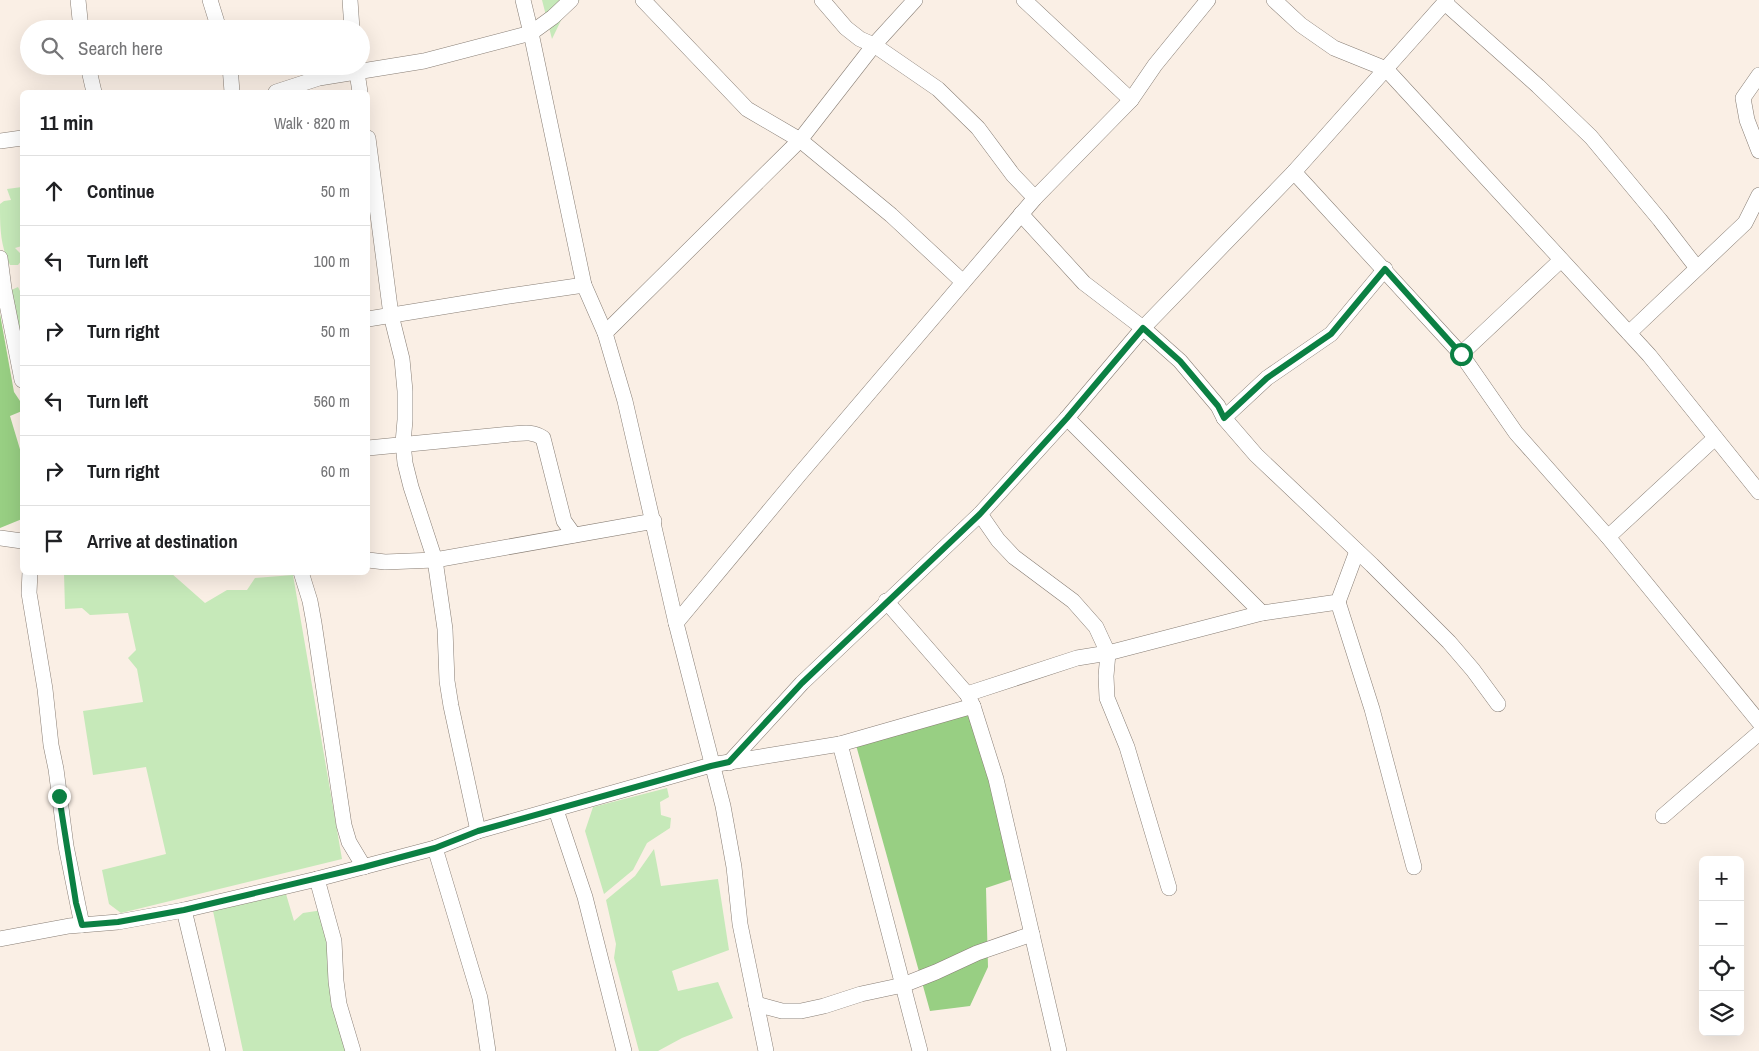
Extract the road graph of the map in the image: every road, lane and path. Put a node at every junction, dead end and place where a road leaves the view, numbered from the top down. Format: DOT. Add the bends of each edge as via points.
graph roads {
  1 [pos="78,0"];
  2 [pos="210,0"];
  3 [pos="350,0"];
  4 [pos="523,0"];
  5 [pos="571,0"];
  6 [pos="643,0"];
  7 [pos="822,0"];
  8 [pos="915,0"];
  9 [pos="1024,0"];
  10 [pos="1208,0"];
  11 [pos="1274,0"];
  12 [pos="1446,1"];
  13 [pos="80,20"];
  14 [pos="216,20"];
  15 [pos="351,20"];
  16 [pos="531,33"];
  17 [pos="874,45"];
  18 [pos="370,67"];
  19 [pos="1386,69"];
  20 [pos="90,75"];
  21 [pos="231,75"];
  22 [pos="331,75"];
  23 [pos="357,75"];
  24 [pos="1759,75"];
  25 [pos="94,90"];
  26 [pos="232,90"];
  27 [pos="282,90"];
  28 [pos="360,90"];
  29 [pos="1130,100"];
  30 [pos="20,138"];
  31 [pos="800,140"];
  32 [pos="0,141"];
  33 [pos="1759,152"];
  34 [pos="370,153"];
  35 [pos="1294,172"];
  36 [pos="1759,195"];
  37 [pos="1035,198"];
  38 [pos="1021,214"];
  39 [pos="0,258"];
  40 [pos="1561,260"];
  41 [pos="1697,268"];
  42 [pos="1385,269"];
  43 [pos="963,282"];
  44 [pos="584,285"];
  45 [pos="392,315"];
  46 [pos="370,319"];
  47 [pos="1143,328"];
  48 [pos="605,333"];
  49 [pos="1628,333"];
  50 [pos="1461,354"];
  51 [pos="20,370"];
  52 [pos="1067,418"];
  53 [pos="1224,418"];
  54 [pos="1715,438"];
  55 [pos="403,444"];
  56 [pos="370,448"];
  57 [pos="1759,492"];
  58 [pos="980,514"];
  59 [pos="654,521"];
  60 [pos="574,536"];
  61 [pos="0,538"];
  62 [pos="1608,538"];
  63 [pos="20,541"];
  64 [pos="1357,551"];
  65 [pos="370,560"];
  66 [pos="435,560"];
  67 [pos="30,575"];
  68 [pos="302,575"];
  69 [pos="886,601"];
  70 [pos="1338,602"];
  71 [pos="1262,613"];
  72 [pos="676,623"];
  73 [pos="1108,653"];
  74 [pos="970,700"];
  75 [pos="1498,704"];
  76 [pos="1759,722"];
  77 [pos="1759,733"];
  78 [pos="840,744"];
  79 [pos="729,762"];
  80 [pos="711,766"];
  81 [pos="556,810"];
  82 [pos="1663,816"];
  83 [pos="478,831"];
  84 [pos="435,848"];
  85 [pos="364,867"];
  86 [pos="1414,867"];
  87 [pos="316,879"];
  88 [pos="1169,888"];
  89 [pos="184,910"];
  90 [pos="82,925"];
  91 [pos="1032,934"];
  92 [pos="0,939"];
  93 [pos="904,985"];
  94 [pos="756,1004"];
  95 [pos="218,1051"];
  96 [pos="353,1051"];
  97 [pos="488,1051"];
  98 [pos="624,1051"];
  99 [pos="766,1051"];
  100 [pos="920,1051"];
  101 [pos="1059,1051"];
  1 -- 13 [label="street"];
  2 -- 14 [label="street"];
  3 -- 15 [label="street"];
  4 -- 16 [label="street"];
  5 -- 16 [label="street"];
  6 -- 31 [label="street" via="747,108"];
  7 -- 17 [label="street" via="846,28"];
  8 -- 17 [label="street"];
  9 -- 29 [label="street"];
  10 -- 29 [label="street"];
  11 -- 19 [label="street" via="1301,25 1334,48"];
  12 -- 19 [label="street"];
  12 -- 41 [label="street" via="1591,138"];
  16 -- 18 [label="street" via="424,61"];
  16 -- 44 [label="street"];
  17 -- 31 [label="street"];
  17 -- 37 [label="street" via="938,89 978,128 1013,175"];
  19 -- 35 [label="street"];
  19 -- 40 [label="street"];
  20 -- 25 [label="street"];
  21 -- 26 [label="street"];
  22 -- 27 [label="street"];
  23 -- 28 [label="street"];
  24 -- 33 [label="street" via="1743,98"];
  29 -- 37 [label="street"];
  30 -- 32 [label="street"];
  31 -- 43 [label="street" via="891,215"];
  31 -- 48 [label="street"];
  34 -- 45 [label="street"];
  35 -- 42 [label="street"];
  35 -- 47 [label="street"];
  36 -- 41 [label="street" via="1745,223"];
  37 -- 38 [label="street"];
  38 -- 43 [label="street"];
  38 -- 47 [label="street" via="1084,282"];
  39 -- 51 [label="street"];
  40 -- 49 [label="street"];
  40 -- 50 [label="street"];
  41 -- 49 [label="street"];
  42 -- 50 [label="street"];
  42 -- 53 [label="street" via="1331,334 1267,378"];
  43 -- 72 [label="street"];
  44 -- 45 [label="street"];
  44 -- 48 [label="street"];
  45 -- 46 [label="street"];
  45 -- 55 [label="street" via="402,358"];
  47 -- 52 [label="street"];
  47 -- 53 [label="street" via="1180,361 1218,406"];
  48 -- 59 [label="street" via="626,401"];
  49 -- 54 [label="street"];
  50 -- 62 [label="street" via="1516,432"];
  52 -- 58 [label="street"];
  52 -- 71 [label="street"];
  53 -- 64 [label="street" via="1256,455"];
  54 -- 57 [label="street"];
  54 -- 62 [label="street"];
  55 -- 56 [label="street"];
  55 -- 60 [label="street" via="538,434 543,438 564,520"];
  55 -- 66 [label="street" via="411,487"];
  58 -- 69 [label="street"];
  58 -- 73 [label="street" via="1014,557 1074,601 1096,627"];
  59 -- 60 [label="street"];
  59 -- 72 [label="street"];
  60 -- 66 [label="street"];
  61 -- 63 [label="street"];
  62 -- 76 [label="street"];
  64 -- 70 [label="street"];
  64 -- 75 [label="street" via="1449,642"];
  65 -- 66 [label="street"];
  66 -- 83 [label="street" via="445,629 447,681"];
  67 -- 90 [label="street" via="29,593 66,846"];
  68 -- 85 [label="street" via="314,623 344,824 349,842"];
  69 -- 74 [label="street"];
  69 -- 79 [label="street" via="802,683"];
  70 -- 71 [label="street"];
  70 -- 86 [label="street" via="1372,709"];
  71 -- 73 [label="street"];
  72 -- 80 [label="street"];
  73 -- 74 [label="street" via="1077,658"];
  73 -- 88 [label="street" via="1107,698 1127,747"];
  74 -- 78 [label="street"];
  74 -- 91 [label="street" via="996,780"];
  77 -- 82 [label="street"];
  78 -- 79 [label="street"];
  78 -- 93 [label="street"];
  79 -- 80 [label="street"];
  80 -- 81 [label="street"];
  80 -- 94 [label="street" via="729,835 740,924"];
  81 -- 83 [label="street"];
  81 -- 98 [label="street" via="586,897"];
  83 -- 84 [label="street"];
  84 -- 85 [label="street"];
  84 -- 97 [label="street" via="480,998"];
  85 -- 87 [label="street"];
  87 -- 89 [label="street"];
  87 -- 96 [label="street" via="334,941 339,1004"];
  89 -- 90 [label="street"];
  89 -- 95 [label="street"];
  90 -- 92 [label="street"];
  91 -- 93 [label="street" via="977,953"];
  91 -- 101 [label="street"];
  93 -- 94 [label="street" via="801,1012"];
  93 -- 100 [label="street"];
  94 -- 99 [label="street"];
}
